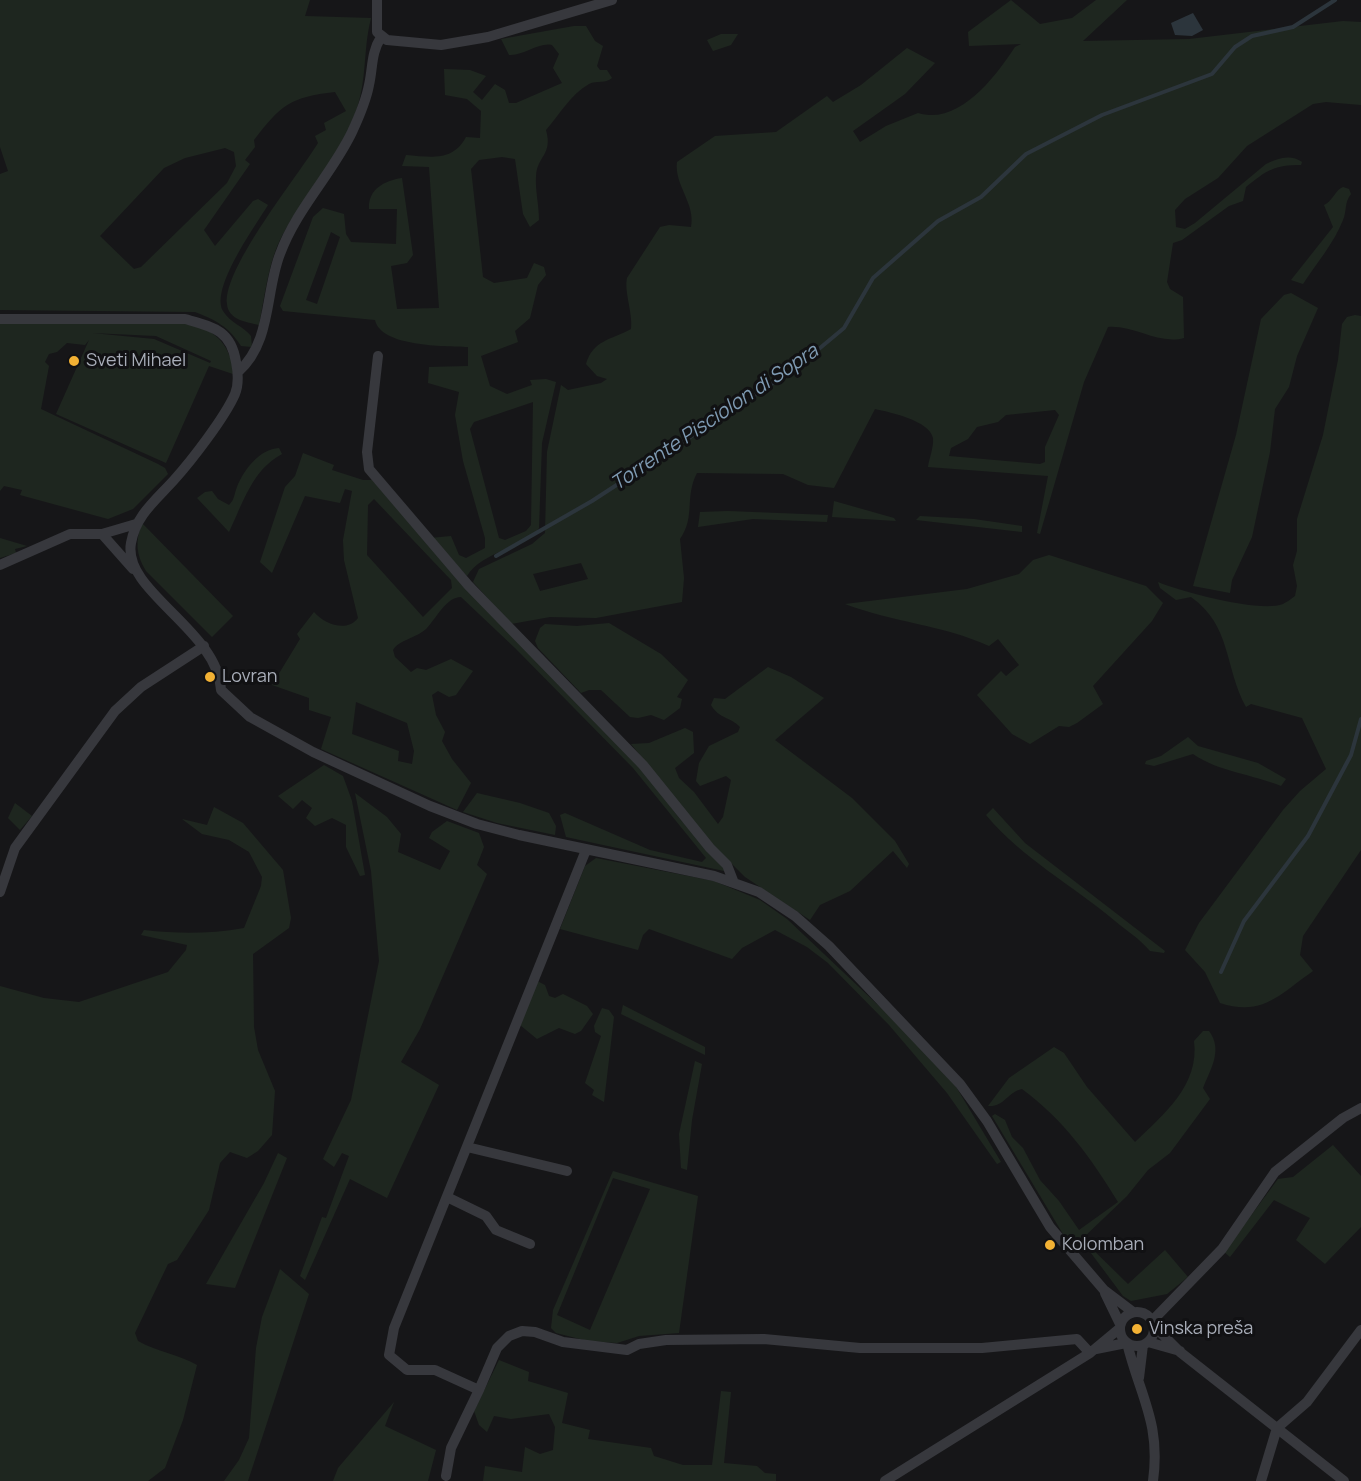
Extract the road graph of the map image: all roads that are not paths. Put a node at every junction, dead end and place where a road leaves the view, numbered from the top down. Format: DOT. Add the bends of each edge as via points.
graph roads {
  1 [pos="377,0"];
  2 [pos="612,0"];
  3 [pos="381,37"];
  4 [pos="0,319"];
  5 [pos="378,356"];
  6 [pos="238,372"];
  7 [pos="136,524"];
  8 [pos="102,534"];
  9 [pos="0,565"];
  10 [pos="135,572"];
  11 [pos="204,646"];
  12 [pos="586,850"];
  13 [pos="734,883"];
  14 [pos="0,891"];
  15 [pos="1361,1108"];
  16 [pos="467,1147"];
  17 [pos="567,1171"];
  18 [pos="447,1197"];
  19 [pos="530,1244"];
  20 [pos="1104,1290"];
  21 [pos="1133,1312"];
  22 [pos="1150,1320"];
  23 [pos="1120,1326"];
  24 [pos="1361,1330"];
  25 [pos="1127,1343"];
  26 [pos="1146,1343"];
  27 [pos="1093,1351"];
  28 [pos="1180,1352"];
  29 [pos="1139,1378"];
  30 [pos="479,1390"];
  31 [pos="1277,1428"];
  32 [pos="446,1476"];
  33 [pos="1342,1480"];
  34 [pos="885,1481"];
  35 [pos="1153,1481"];
  36 [pos="1261,1481"];
  1 -- 3 [label="street" via="376,32"];
  2 -- 3 [label="street" via="488,37 441,45"];
  3 -- 6 [label="street" via="374,47 362,109 351,134 288,233 279,257 268,315 246,365"];
  4 -- 6 [label="street" via="185,319 214,327 226,336 234,349"];
  5 -- 13 [label="street" via="367,452 369,470 468,585 643,765 727,865"];
  6 -- 7 [label="street" via="235,393 220,418"];
  7 -- 8 [label="street"];
  7 -- 10 [label="street" via="130,545"];
  8 -- 9 [label="street" via="70,534"];
  8 -- 10 [label="street"];
  10 -- 11 [label="street"];
  11 -- 12 [label="street" via="220,674 221,690 250,717 313,752 477,824"];
  11 -- 14 [label="street" via="141,687 115,711 15,849"];
  12 -- 13 [label="street" via="669,865"];
  12 -- 16 [label="street"];
  13 -- 20 [label="street" via="759,892 795,916 932,1051 987,1121 1050,1227"];
  15 -- 22 [label="street" via="1275,1172 1222,1249"];
  16 -- 17 [label="street"];
  16 -- 18 [label="street"];
  18 -- 19 [label="street" via="486,1216 496,1230"];
  18 -- 30 [label="street" via="394,1328 389,1355 407,1370 435,1370"];
  20 -- 21 [label="street"];
  20 -- 23 [label="street"];
  21 -- 22 [label="street"];
  21 -- 23 [label="street" via="1125,1316"];
  22 -- 26 [label="street" via="1153,1335"];
  22 -- 28 [label="street"];
  23 -- 25 [label="street"];
  23 -- 27 [label="street"];
  24 -- 31 [label="street" via="1307,1402"];
  25 -- 26 [label="street"];
  25 -- 27 [label="street"];
  25 -- 29 [label="street"];
  26 -- 28 [label="street"];
  26 -- 29 [label="street"];
  27 -- 30 [label="street" via="1077,1340 971,1348 860,1348 764,1339 666,1340 627,1350 563,1342 522,1331 509,1336 497,1348"];
  27 -- 34 [label="street"];
  28 -- 31 [label="street"];
  29 -- 35 [label="street" via="1155,1432"];
  30 -- 32 [label="street" via="451,1448"];
  31 -- 33 [label="street"];
  31 -- 36 [label="street"];
}
